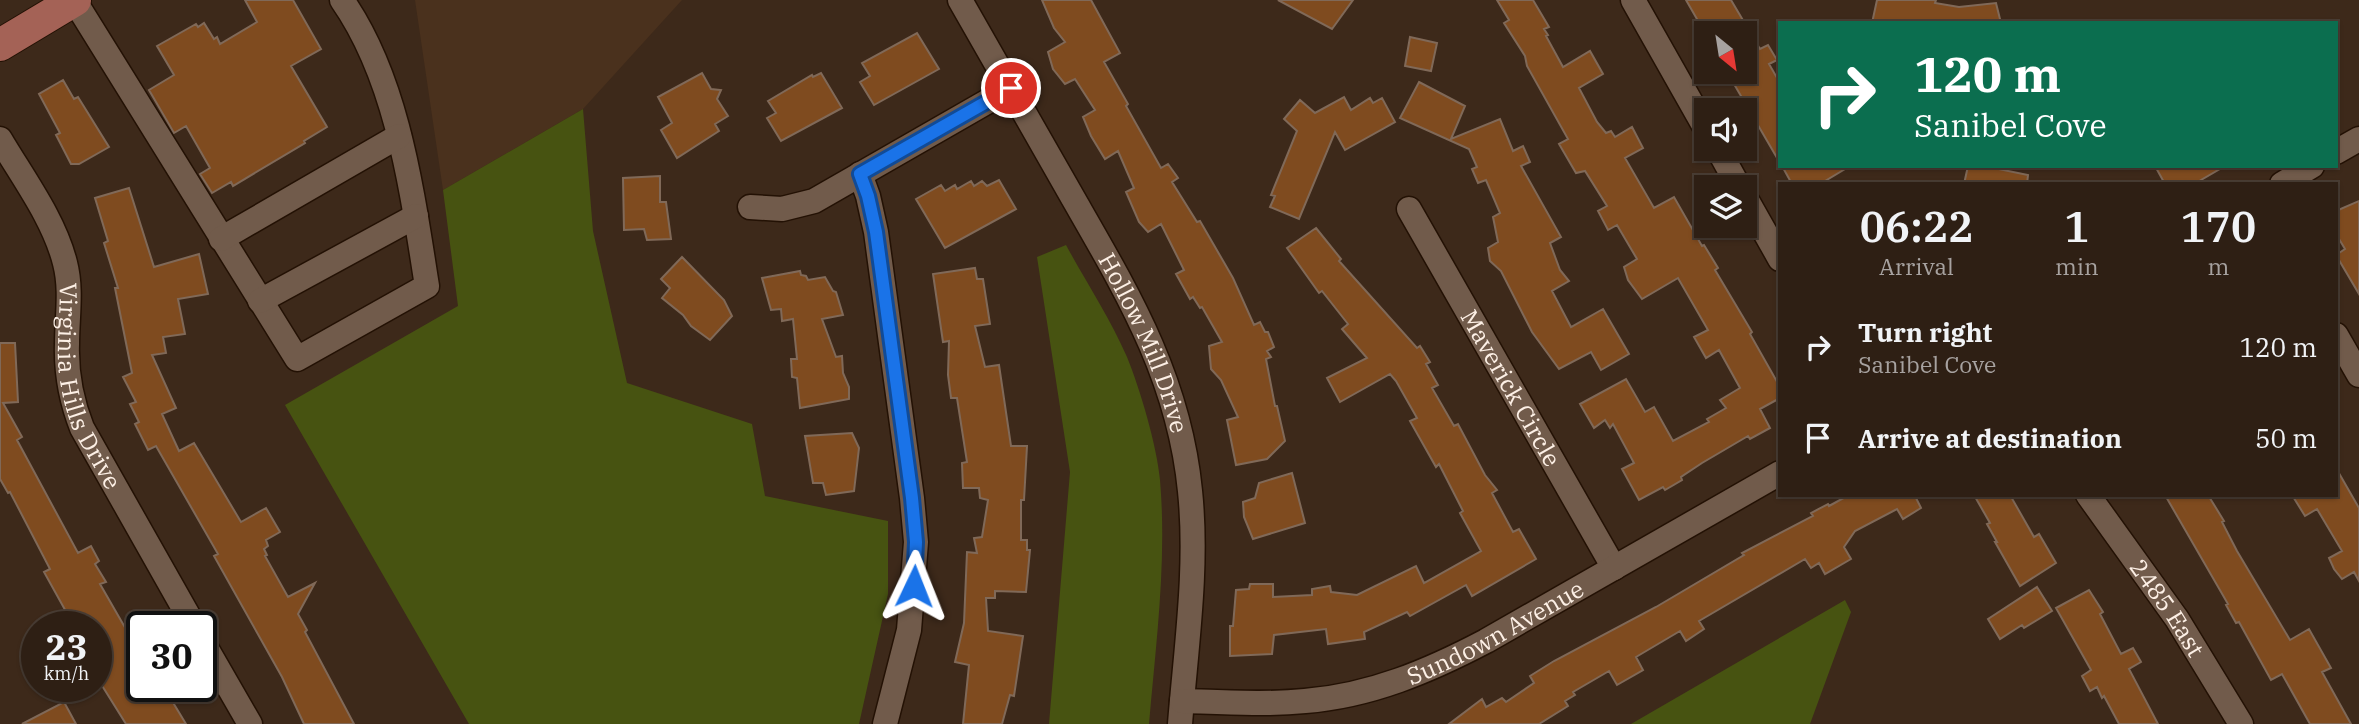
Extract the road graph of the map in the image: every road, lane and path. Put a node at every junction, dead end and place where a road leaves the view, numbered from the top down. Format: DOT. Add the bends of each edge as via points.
graph roads {
  1 [pos="342,0"];
  2 [pos="960,0"];
  3 [pos="1633,0"];
  4 [pos="66,2"];
  5 [pos="0,45"];
  6 [pos="1011,88"];
  7 [pos="1694,108"];
  8 [pos="398,136"];
  9 [pos="0,139"];
  10 [pos="2359,139"];
  11 [pos="2338,151"];
  12 [pos="2309,168"];
  13 [pos="860,174"];
  14 [pos="2285,182"];
  15 [pos="750,207"];
  16 [pos="1409,209"];
  17 [pos="416,216"];
  18 [pos="1757,218"];
  19 [pos="221,239"];
  20 [pos="1778,255"];
  21 [pos="260,301"];
  22 [pos="2338,338"];
  23 [pos="2359,375"];
  24 [pos="1778,473"];
  25 [pos="2089,497"];
  26 [pos="1614,568"];
  27 [pos="185,611"];
  28 [pos="217,667"];
  29 [pos="1181,713"];
  30 [pos="250,724"];
  31 [pos="885,724"];
  32 [pos="2241,724"];
  1 -- 8 [label="street" via="376,58"];
  2 -- 6 [label="street, Hollow Mill Drive"];
  3 -- 7 [label="street"];
  4 -- 5 [label="main road"];
  4 -- 19 [label="street"];
  6 -- 13 [label="street"];
  6 -- 29 [label="street, Hollow Mill Drive" via="1144,325 1177,419 1191,491 1193,552"];
  8 -- 17 [label="street"];
  8 -- 19 [label="street"];
  9 -- 27 [label="street, Virginia Hills Drive" via="45,216 65,263 68,378 76,415"];
  10 -- 11 [label="street"];
  12 -- 14 [label="street"];
  13 -- 15 [label="street" via="814,201 782,209"];
  13 -- 31 [label="street" via="876,232 916,542 909,630"];
  16 -- 26 [label="street, Maverick Circle"];
  17 -- 21 [label="street"];
  17 -- 21 [label="street" via="427,286 297,359"];
  18 -- 20 [label="street"];
  19 -- 21 [label="street"];
  22 -- 23 [label="street"];
  24 -- 26 [label="street, Sundown Avenue"];
  25 -- 32 [label="street, 2485 East" via="2177,619"];
  26 -- 29 [label="street, Sundown Avenue" via="1476,647 1398,682 1306,701"];
  28 -- 30 [label="street"];
}
